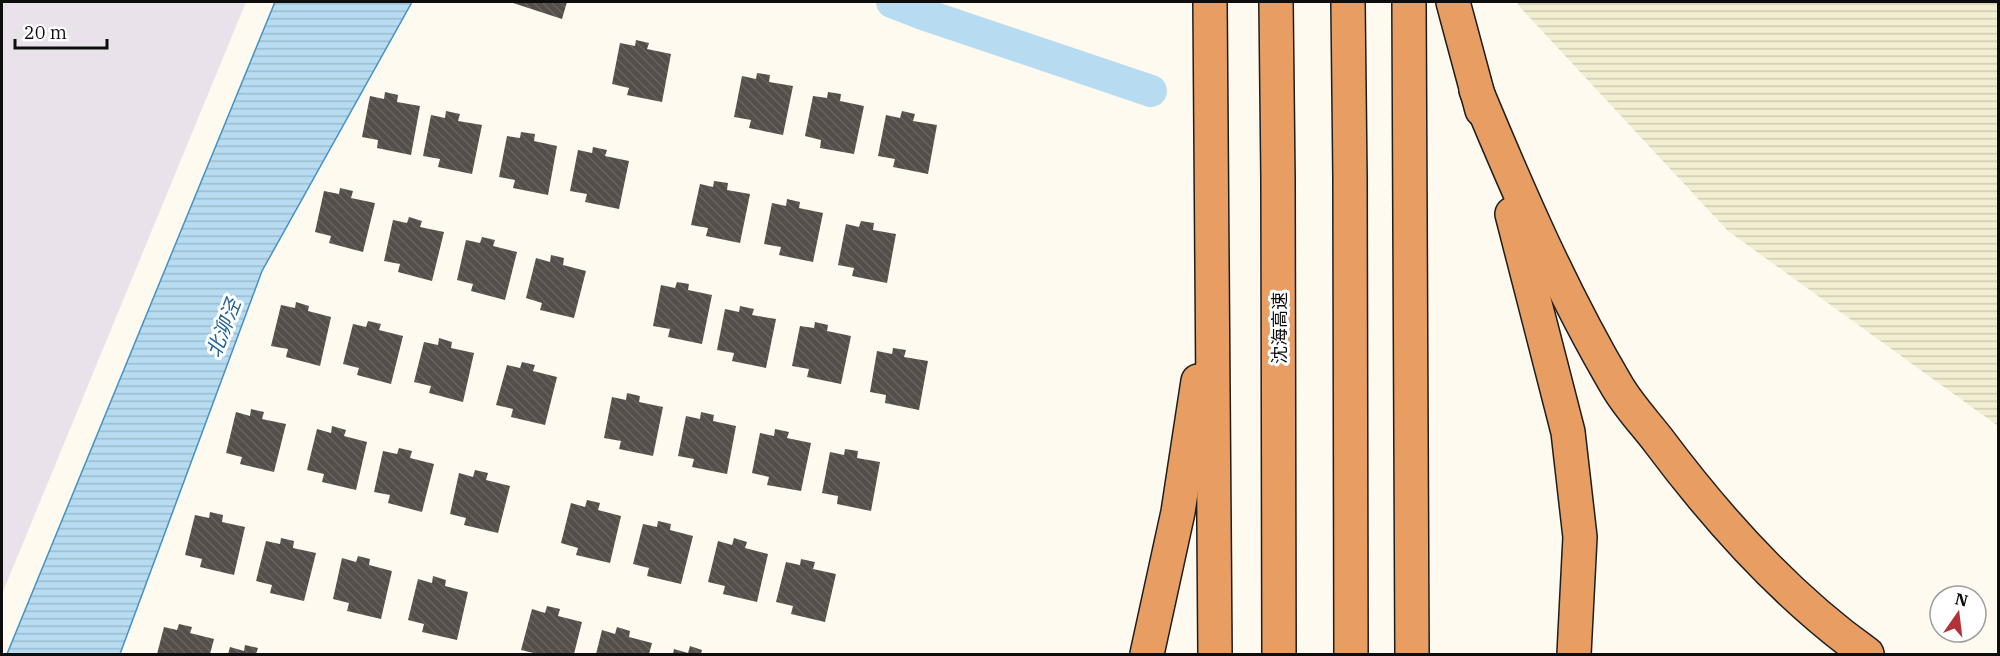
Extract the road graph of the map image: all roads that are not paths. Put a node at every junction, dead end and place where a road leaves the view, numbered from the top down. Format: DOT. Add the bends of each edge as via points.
graph roads {
  1 [pos="1210,2"];
  2 [pos="1276,2"];
  3 [pos="1348,2"];
  4 [pos="1409,2"];
  5 [pos="1453,2"];
  6 [pos="1476,90"];
  7 [pos="1212,209"];
  8 [pos="1147,654"];
  9 [pos="1215,654"];
  10 [pos="1279,654"];
  11 [pos="1351,654"];
  12 [pos="1412,654"];
  13 [pos="1574,654"];
  14 [pos="1867,654"];
  1 -- 7 [label="highway"];
  2 -- 10 [label="highway, 沈海高速"];
  3 -- 11 [label="highway"];
  4 -- 12 [label="highway"];
  5 -- 6 [label="highway"];
  6 -- 13 [label="highway" via="1568,432 1580,537"];
  6 -- 14 [label="highway" via="1524,205 1618,388 1682,473 1756,559"];
  7 -- 8 [label="highway" via="1201,363 1178,512"];
  7 -- 9 [label="highway"];
}
